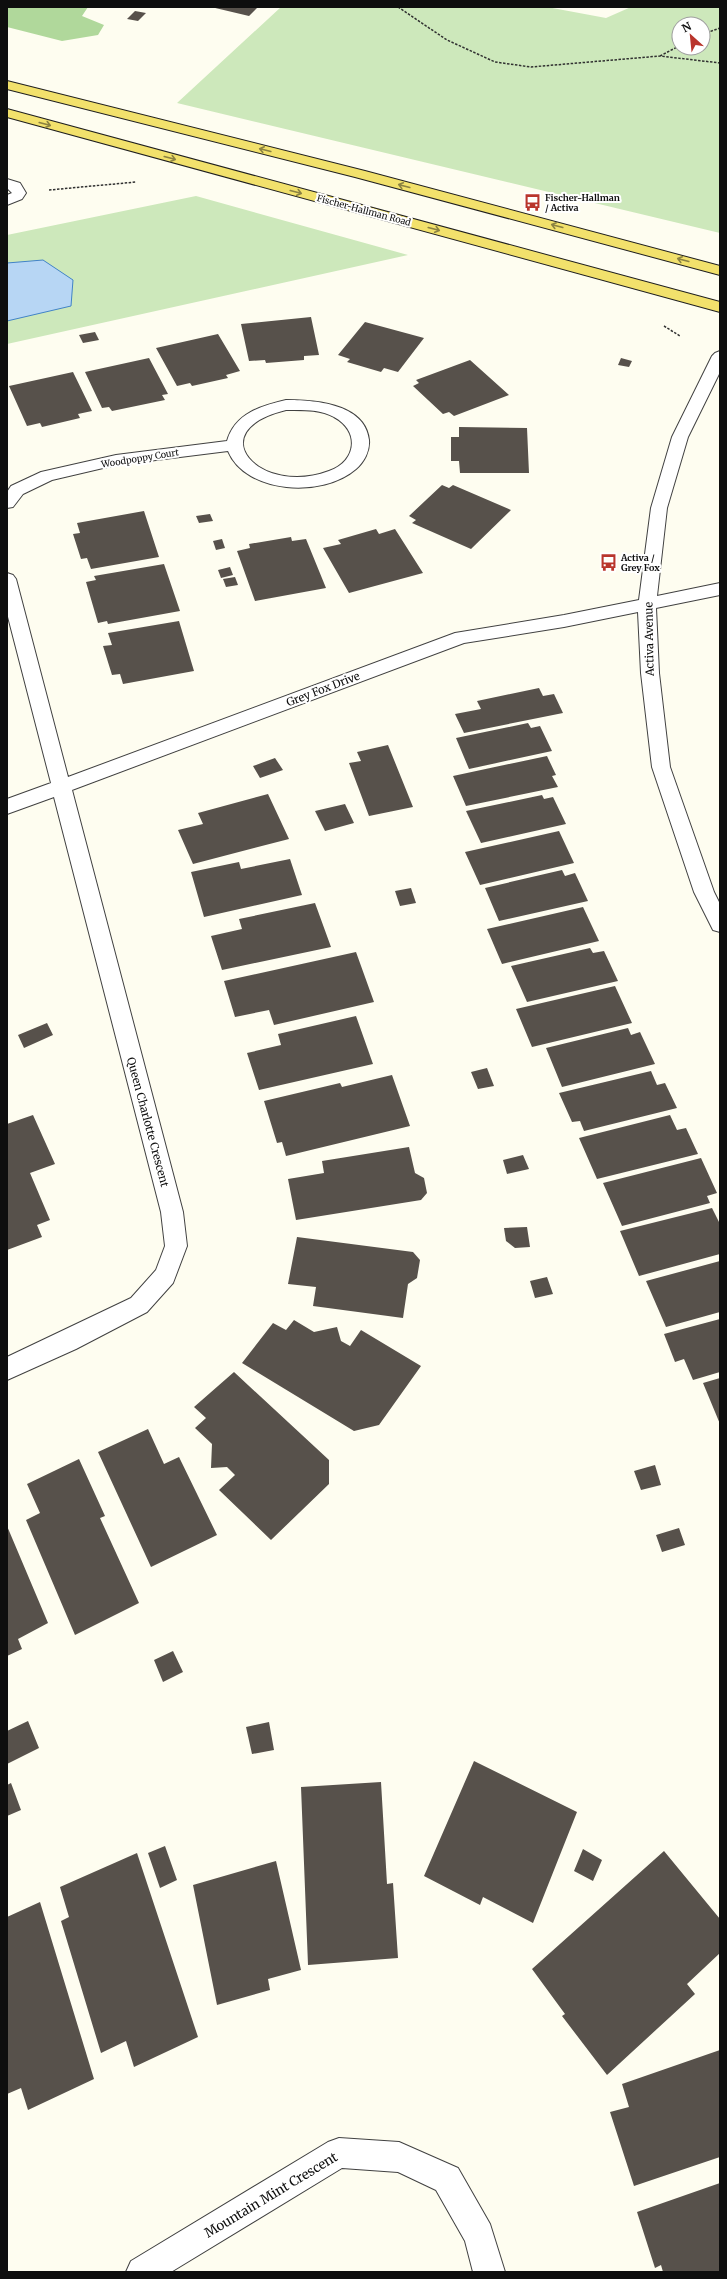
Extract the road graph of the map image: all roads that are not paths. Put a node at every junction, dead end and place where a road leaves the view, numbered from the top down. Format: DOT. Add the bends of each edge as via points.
graph roads {
  1 [pos="7,85"];
  2 [pos="7,113"];
  3 [pos="7,183"];
  4 [pos="7,201"];
  5 [pos="720,271"];
  6 [pos="720,307"];
  7 [pos="720,356"];
  8 [pos="234,445"];
  9 [pos="7,503"];
  10 [pos="7,579"];
  11 [pos="720,588"];
  12 [pos="647,605"];
  13 [pos="61,787"];
  14 [pos="7,807"];
  15 [pos="720,924"];
  16 [pos="7,1369"];
  17 [pos="142,2272"];
  18 [pos="489,2272"];
  5 -- 1 [label="main road, one-way" via="360,174"];
  2 -- 6 [label="main road, Fischer-Hallman Road, one-way"];
  3 -- 4 [label="street" via="15,186 19,193"];
  7 -- 12 [label="street, Activa Avenue" via="680,437 659,508"];
  8 -- 8 [label="street" via="238,458 255,473 274,480 299,482 321,480 347,468 358,456 362,442 357,428 344,416 327,408 286,405 260,412 245,422 236,435"];
  8 -- 9 [label="street, Woodpoppy Court" via="116,460 47,476 18,490"];
  10 -- 13 [label="street"];
  11 -- 12 [label="street, Grey Fox Drive"];
  12 -- 13 [label="street, Grey Fox Drive" via="461,637"];
  12 -- 15 [label="street, Activa Avenue" via="650,673 661,767 704,892"];
  13 -- 14 [label="street, Grey Fox Drive"];
  13 -- 16 [label="street, Queen Charlotte Crescent" via="172,1212 176,1246 166,1276 139,1305"];
  17 -- 18 [label="street, Mountain Mint Crescent" via="339,2153 399,2157 447,2179 479,2235"];
}
